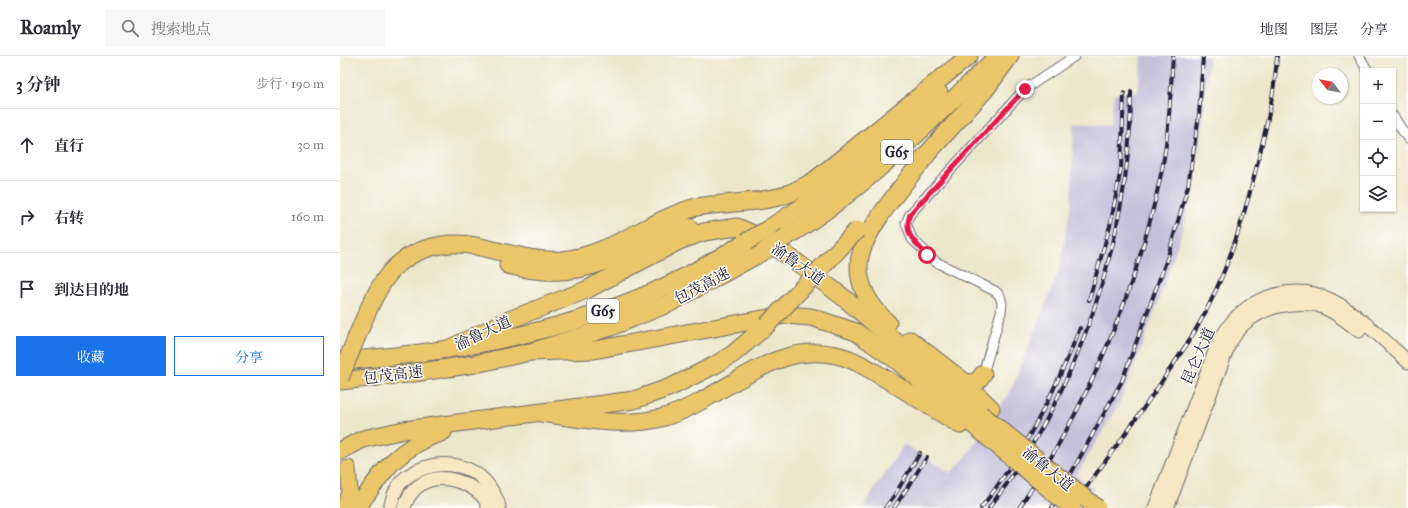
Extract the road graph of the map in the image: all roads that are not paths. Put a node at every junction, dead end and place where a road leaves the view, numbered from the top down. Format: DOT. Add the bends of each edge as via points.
graph roads {
  1 [pos="969,56"];
  2 [pos="976,56"];
  3 [pos="998,56"];
  4 [pos="1010,56"];
  5 [pos="1075,56"];
  6 [pos="1359,56"];
  7 [pos="1366,68"];
  8 [pos="1396,121"];
  9 [pos="1408,139"];
  10 [pos="926,156"];
  11 [pos="737,227"];
  12 [pos="368,310"];
  13 [pos="448,349"];
  14 [pos="530,352"];
  15 [pos="340,361"];
  16 [pos="1408,362"];
  17 [pos="1408,372"];
  18 [pos="983,374"];
  19 [pos="340,378"];
  20 [pos="959,378"];
  21 [pos="340,381"];
  22 [pos="541,413"];
  23 [pos="978,414"];
  24 [pos="476,421"];
  25 [pos="340,451"];
  26 [pos="1026,461"];
  27 [pos="340,498"];
  28 [pos="344,508"];
  29 [pos="357,508"];
  30 [pos="390,508"];
  31 [pos="404,508"];
  32 [pos="488,508"];
  33 [pos="499,508"];
  34 [pos="1072,508"];
  35 [pos="1097,508"];
  36 [pos="1155,508"];
  37 [pos="1167,508"];
  1 -- 12 [label="highway" via="815,180 789,195 769,200 695,207 666,217 592,253 576,258 547,260 462,244 435,246 412,256 392,271"];
  2 -- 13 [label="highway, 包茂高速 / G65, bridge" via="854,170 768,229 695,272 642,297 606,310 523,334"];
  3 -- 14 [label="highway, 包茂高速 / G65, bridge" via="870,177 815,220 670,303 608,328"];
  4 -- 10 [label="highway" via="985,90"];
  5 -- 18 [label="street" via="1025,89 910,214 906,223 912,239 936,262 988,286 1000,296 1001,312"];
  6 -- 7 [label="street"];
  8 -- 9 [label="street"];
  10 -- 20 [label="highway" via="873,227 859,264 861,282 866,298 887,322"];
  10 -- 22 [label="highway, bridge" via="767,325 733,354 671,387 620,402"];
  11 -- 12 [label="highway" via="704,224 681,228 605,261 558,272 536,271 459,254 430,256 415,262 394,276"];
  11 -- 13 [label="highway, 渝鲁大道" via="704,232 679,241 586,290 509,320"];
  11 -- 23 [label="highway, 渝鲁大道" via="760,237 843,297"];
  12 -- 19 [label="highway, bridge"];
  13 -- 15 [label="highway, 包茂高速 / G65" via="390,358"];
  14 -- 21 [label="highway, 包茂高速 / G65" via="475,364"];
  14 -- 23 [label="highway" via="594,350 785,315 811,317 856,332"];
  16 -- 36 [label="street, 昆仑大道" via="1348,311 1319,295 1293,291 1271,296 1250,307 1234,320 1219,341"];
  17 -- 37 [label="street" via="1348,322 1317,305 1276,306 1259,313 1242,325 1229,344"];
  18 -- 20 [label="highway" via="973,383 967,384"];
  18 -- 23 [label="highway"];
  20 -- 23 [label="highway"];
  22 -- 23 [label="highway" via="624,422 659,418 694,405 780,358 815,352 837,355"];
  22 -- 24 [label="highway"];
  23 -- 26 [label="highway, bridge"];
  23 -- 26 [label="highway, bridge"];
  24 -- 25 [label="highway" via="382,434 363,439"];
  24 -- 29 [label="highway" via="432,436 409,448 380,476"];
  26 -- 34 [label="highway, 渝鲁大道, bridge"];
  26 -- 35 [label="highway, 渝鲁大道, bridge"];
  27 -- 28 [label="main road" via="348,468 350,492"];
  30 -- 33 [label="street" via="402,481 420,468 444,463 467,469 488,484"];
  31 -- 32 [label="street" via="406,500 416,488 427,481 441,478 458,481 477,490"];
}
